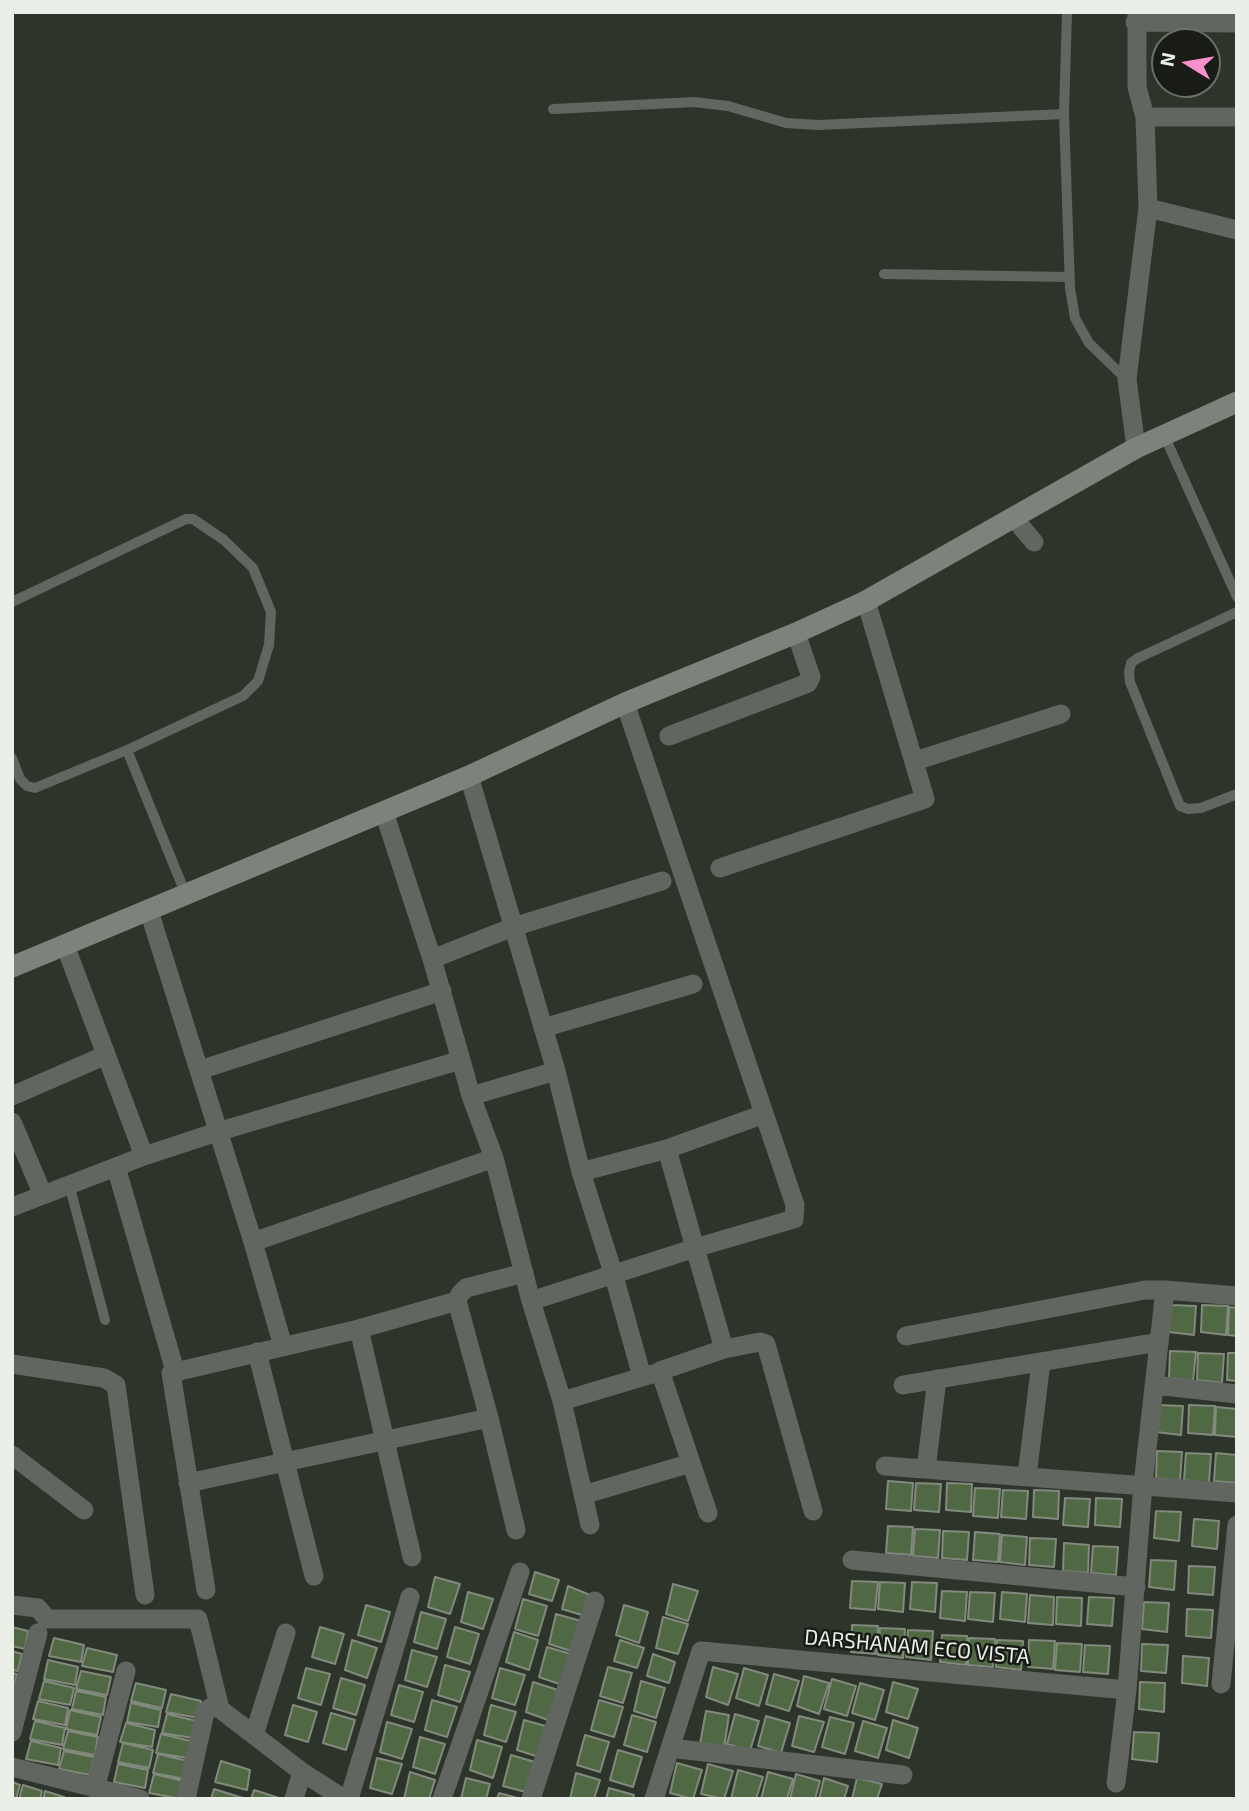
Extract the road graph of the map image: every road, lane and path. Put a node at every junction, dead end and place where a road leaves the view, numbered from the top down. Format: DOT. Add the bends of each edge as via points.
graph roads {
  1 [pos="1067,12"];
  2 [pos="1136,17"];
  3 [pos="1237,23"];
  4 [pos="553,109"];
  5 [pos="1064,114"];
  6 [pos="1145,117"];
  7 [pos="1237,117"];
  8 [pos="1148,208"];
  9 [pos="1237,230"];
  10 [pos="884,274"];
  11 [pos="1070,277"];
  12 [pos="1127,379"];
  13 [pos="1237,402"];
  14 [pos="1164,434"];
  15 [pos="1136,448"];
  16 [pos="1013,517"];
  17 [pos="1034,542"];
  18 [pos="1237,597"];
  19 [pos="866,601"];
  20 [pos="12,602"];
  21 [pos="1237,612"];
  22 [pos="796,633"];
  23 [pos="625,703"];
  24 [pos="1061,714"];
  25 [pos="669,736"];
  26 [pos="127,750"];
  27 [pos="12,758"];
  28 [pos="915,761"];
  29 [pos="469,776"];
  30 [pos="1237,794"];
  31 [pos="384,812"];
  32 [pos="720,868"];
  33 [pos="662,881"];
  34 [pos="186,895"];
  35 [pos="149,911"];
  36 [pos="513,928"];
  37 [pos="65,945"];
  38 [pos="432,959"];
  39 [pos="12,967"];
  40 [pos="693,984"];
  41 [pos="442,991"];
  42 [pos="543,1028"];
  43 [pos="106,1055"];
  44 [pos="461,1060"];
  45 [pos="200,1070"];
  46 [pos="556,1071"];
  47 [pos="12,1096"];
  48 [pos="471,1096"];
  49 [pos="764,1114"];
  50 [pos="12,1122"];
  51 [pos="217,1132"];
  52 [pos="667,1149"];
  53 [pos="144,1156"];
  54 [pos="494,1158"];
  55 [pos="116,1167"];
  56 [pos="581,1172"];
  57 [pos="69,1184"];
  58 [pos="43,1195"];
  59 [pos="12,1206"];
  60 [pos="253,1242"];
  61 [pos="695,1248"];
  62 [pos="524,1272"];
  63 [pos="614,1276"];
  64 [pos="1165,1290"];
  65 [pos="1237,1296"];
  66 [pos="457,1301"];
  67 [pos="531,1301"];
  68 [pos="104,1320"];
  69 [pos="359,1329"];
  70 [pos="906,1336"];
  71 [pos="1159,1342"];
  72 [pos="283,1346"];
  73 [pos="724,1349"];
  74 [pos="257,1352"];
  75 [pos="1041,1362"];
  76 [pos="12,1364"];
  77 [pos="175,1371"];
  78 [pos="651,1374"];
  79 [pos="937,1379"];
  80 [pos="903,1385"];
  81 [pos="1154,1385"];
  82 [pos="1237,1394"];
  83 [pos="562,1401"];
  84 [pos="489,1418"];
  85 [pos="384,1442"];
  86 [pos="12,1455"];
  87 [pos="285,1462"];
  88 [pos="691,1463"];
  89 [pos="885,1466"];
  90 [pos="926,1469"];
  91 [pos="1027,1476"];
  92 [pos="188,1483"];
  93 [pos="1143,1485"];
  94 [pos="1237,1493"];
  95 [pos="583,1494"];
  96 [pos="84,1510"];
  97 [pos="813,1511"];
  98 [pos="708,1513"];
  99 [pos="590,1525"];
  100 [pos="1237,1525"];
  101 [pos="516,1530"];
  102 [pos="412,1557"];
  103 [pos="852,1560"];
  104 [pos="520,1572"];
  105 [pos="314,1576"];
  106 [pos="1136,1587"];
  107 [pos="1234,1589"];
  108 [pos="206,1590"];
  109 [pos="145,1595"];
  110 [pos="410,1597"];
  111 [pos="595,1601"];
  112 [pos="12,1605"];
  113 [pos="38,1633"];
  114 [pos="286,1633"];
  115 [pos="126,1671"];
  116 [pos="1221,1684"];
  117 [pos="1127,1690"];
  118 [pos="220,1709"];
  119 [pos="12,1732"];
  120 [pos="254,1735"];
  121 [pos="670,1748"];
  122 [pos="12,1767"];
  123 [pos="302,1772"];
  124 [pos="903,1775"];
  125 [pos="1116,1783"];
  126 [pos="95,1789"];
  127 [pos="140,1799"];
  128 [pos="186,1799"];
  129 [pos="294,1799"];
  130 [pos="346,1799"];
  131 [pos="442,1799"];
  132 [pos="531,1799"];
  133 [pos="654,1799"];
  1 -- 5 [label="lane"];
  2 -- 3 [label="street"];
  2 -- 6 [label="street" via="1137,87"];
  4 -- 5 [label="lane" via="694,102 728,106 786,123 818,125"];
  5 -- 11 [label="lane"];
  6 -- 7 [label="street"];
  6 -- 8 [label="street"];
  8 -- 9 [label="street"];
  8 -- 12 [label="street"];
  10 -- 11 [label="lane"];
  11 -- 12 [label="lane" via="1076,318 1089,343"];
  12 -- 15 [label="street"];
  13 -- 14 [label="main road"];
  14 -- 15 [label="main road"];
  14 -- 18 [label="lane"];
  15 -- 16 [label="main road"];
  16 -- 17 [label="street"];
  16 -- 19 [label="main road"];
  19 -- 22 [label="main road"];
  19 -- 28 [label="street"];
  20 -- 26 [label="lane" via="186,519 199,521 253,568 271,612 269,645 258,681 243,696"];
  21 -- 30 [label="lane" via="1138,657 1129,672 1180,806 1201,808"];
  22 -- 23 [label="main road"];
  22 -- 25 [label="street" via="811,677 808,683"];
  23 -- 29 [label="main road"];
  23 -- 49 [label="street"];
  24 -- 28 [label="street"];
  26 -- 27 [label="lane" via="35,788 20,779"];
  26 -- 34 [label="lane"];
  28 -- 32 [label="street" via="923,801"];
  29 -- 31 [label="main road"];
  29 -- 36 [label="street"];
  31 -- 34 [label="main road"];
  31 -- 38 [label="street"];
  33 -- 36 [label="street"];
  34 -- 35 [label="main road"];
  35 -- 37 [label="main road"];
  35 -- 45 [label="street"];
  36 -- 38 [label="street"];
  36 -- 42 [label="street"];
  37 -- 39 [label="main road"];
  37 -- 43 [label="street"];
  38 -- 41 [label="street"];
  40 -- 42 [label="street"];
  41 -- 44 [label="street"];
  41 -- 45 [label="street"];
  42 -- 46 [label="street"];
  43 -- 47 [label="street"];
  43 -- 53 [label="street"];
  44 -- 48 [label="street"];
  44 -- 51 [label="street"];
  45 -- 51 [label="street"];
  46 -- 48 [label="street"];
  46 -- 56 [label="street"];
  48 -- 54 [label="street"];
  49 -- 52 [label="street"];
  49 -- 61 [label="street" via="795,1205 794,1219"];
  50 -- 58 [label="street"];
  51 -- 53 [label="street"];
  51 -- 60 [label="street"];
  52 -- 56 [label="street"];
  52 -- 61 [label="street"];
  53 -- 55 [label="street"];
  54 -- 60 [label="street"];
  54 -- 62 [label="street"];
  55 -- 57 [label="street"];
  55 -- 77 [label="street"];
  56 -- 63 [label="street"];
  57 -- 58 [label="street"];
  57 -- 68 [label="lane"];
  58 -- 59 [label="street"];
  60 -- 72 [label="street"];
  61 -- 63 [label="street"];
  61 -- 73 [label="street"];
  62 -- 66 [label="street" via="466,1288"];
  62 -- 67 [label="street"];
  63 -- 67 [label="street"];
  63 -- 78 [label="street"];
  64 -- 65 [label="street"];
  64 -- 70 [label="street"];
  64 -- 71 [label="street"];
  66 -- 69 [label="street"];
  66 -- 84 [label="street"];
  67 -- 83 [label="street"];
  69 -- 72 [label="street"];
  69 -- 85 [label="street"];
  71 -- 75 [label="street"];
  71 -- 81 [label="street"];
  72 -- 74 [label="street"];
  73 -- 78 [label="street"];
  73 -- 97 [label="street" via="760,1342 766,1345"];
  74 -- 77 [label="street"];
  74 -- 87 [label="street"];
  75 -- 79 [label="street"];
  75 -- 91 [label="street"];
  76 -- 109 [label="street" via="104,1378 116,1385"];
  77 -- 92 [label="street" via="170,1377"];
  78 -- 83 [label="street"];
  78 -- 88 [label="street"];
  79 -- 80 [label="street"];
  79 -- 90 [label="street"];
  81 -- 82 [label="street"];
  81 -- 93 [label="street"];
  83 -- 95 [label="street"];
  84 -- 85 [label="street"];
  84 -- 101 [label="street"];
  85 -- 87 [label="street"];
  85 -- 102 [label="street"];
  86 -- 96 [label="street"];
  87 -- 92 [label="street"];
  87 -- 105 [label="street"];
  88 -- 95 [label="street"];
  88 -- 98 [label="street"];
  89 -- 90 [label="street"];
  90 -- 91 [label="street"];
  91 -- 93 [label="street"];
  92 -- 108 [label="street"];
  93 -- 94 [label="street"];
  93 -- 106 [label="street"];
  95 -- 99 [label="street"];
  100 -- 107 [label="street"];
  103 -- 106 [label="street"];
  104 -- 131 [label="street"];
  106 -- 117 [label="street"];
  107 -- 116 [label="street"];
  110 -- 130 [label="street"];
  111 -- 132 [label="street"];
  112 -- 118 [label="street" via="38,1608 47,1619 198,1619"];
  113 -- 119 [label="street"];
  114 -- 120 [label="street"];
  115 -- 126 [label="street"];
  117 -- 121 [label="street, DARSHANAM ECO VISTA" via="701,1651"];
  117 -- 125 [label="street"];
  118 -- 120 [label="street"];
  118 -- 128 [label="street" via="211,1707 205,1712"];
  120 -- 123 [label="street"];
  121 -- 124 [label="street"];
  121 -- 133 [label="street, DARSHANAM ECO VISTA"];
  122 -- 126 [label="street"];
  123 -- 129 [label="street"];
  123 -- 130 [label="street"];
  126 -- 127 [label="street"];
}
